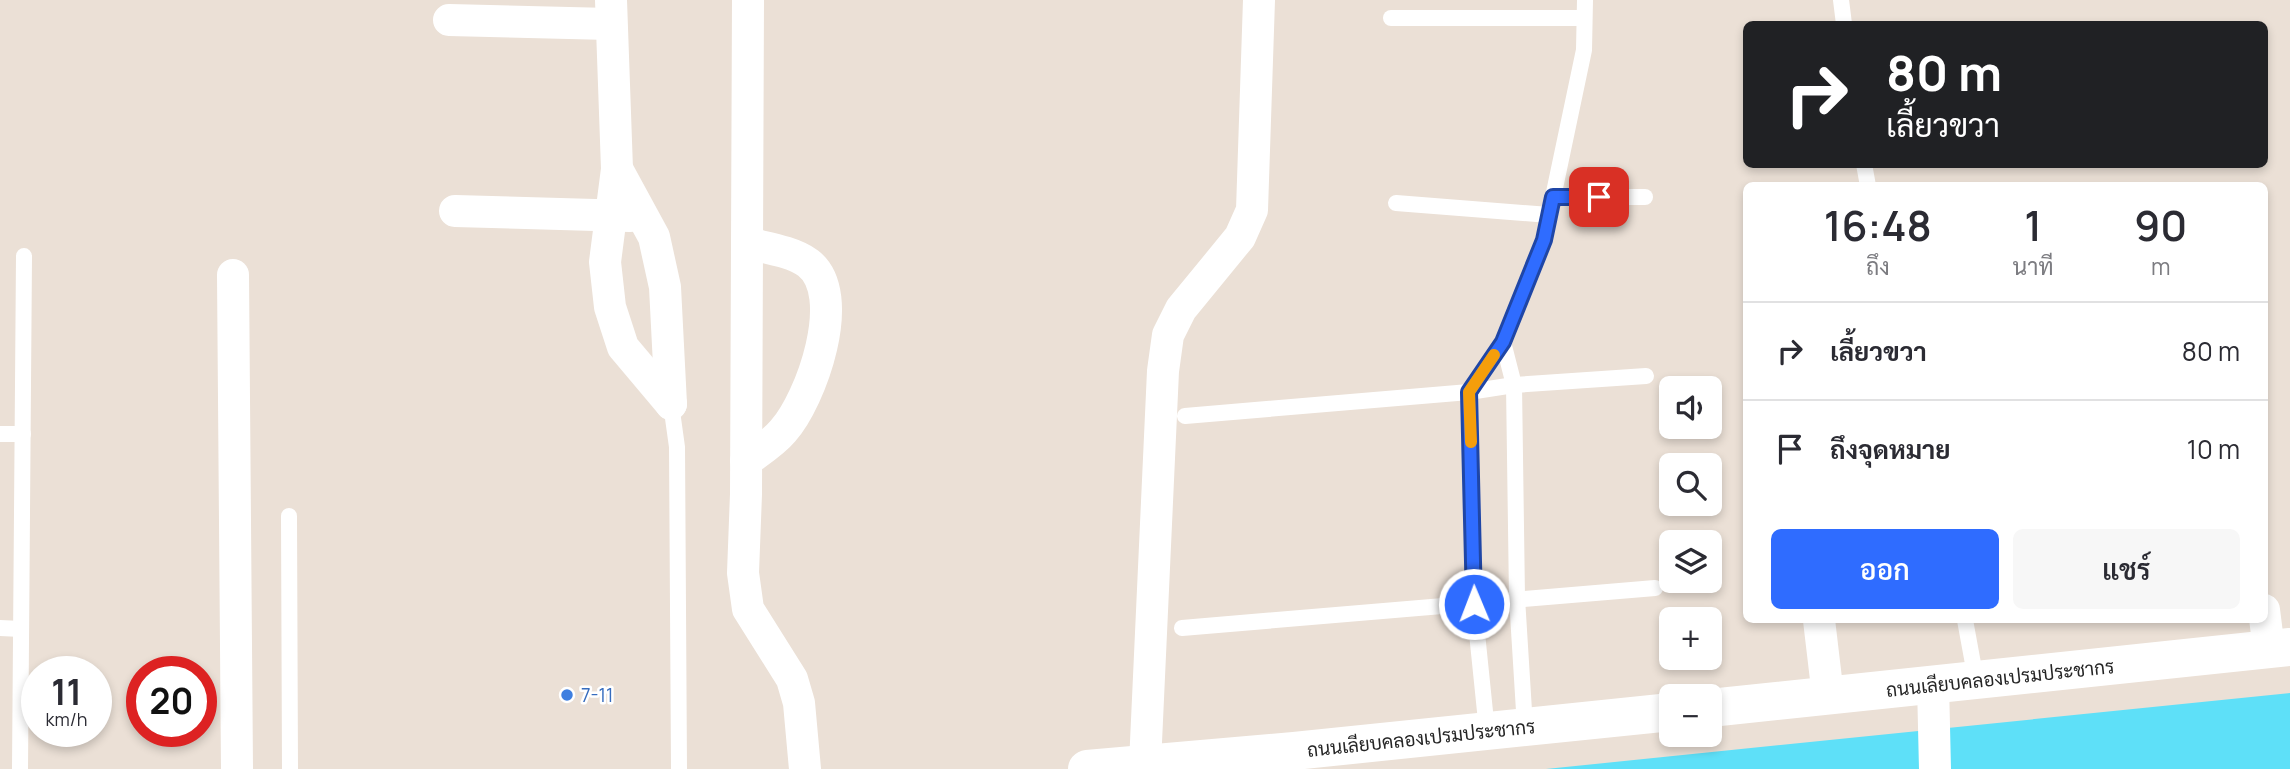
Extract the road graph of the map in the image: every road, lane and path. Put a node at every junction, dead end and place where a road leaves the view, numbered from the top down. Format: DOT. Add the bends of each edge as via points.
graph roads {
  1 [pos="748,0"];
  2 [pos="1259,0"];
  3 [pos="1585,0"];
  4 [pos="1841,0"];
  5 [pos="610,12"];
  6 [pos="1391,18"];
  7 [pos="1584,18"];
  8 [pos="449,20"];
  9 [pos="1844,21"];
  10 [pos="617,169"];
  11 [pos="1553,197"];
  12 [pos="1645,197"];
  13 [pos="1395,203"];
  14 [pos="455,211"];
  15 [pos="1549,215"];
  16 [pos="610,216"];
  17 [pos="642,216"];
  18 [pos="747,243"];
  19 [pos="24,256"];
  20 [pos="233,275"];
  21 [pos="1503,342"];
  22 [pos="1646,376"];
  23 [pos="1514,385"];
  24 [pos="1469,392"];
  25 [pos="671,404"];
  26 [pos="1185,416"];
  27 [pos="0,433"];
  28 [pos="23,434"];
  29 [pos="746,461"];
  30 [pos="289,516"];
  31 [pos="1655,588"];
  32 [pos="1517,598"];
  33 [pos="1474,604"];
  34 [pos="2268,620"];
  35 [pos="1819,623"];
  36 [pos="1966,623"];
  37 [pos="0,628"];
  38 [pos="1182,628"];
  39 [pos="21,629"];
  40 [pos="2280,649"];
  41 [pos="1976,680"];
  42 [pos="1933,684"];
  43 [pos="1828,695"];
  44 [pos="1722,707"];
  45 [pos="1659,713"];
  46 [pos="1525,727"];
  47 [pos="1487,731"];
  48 [pos="1146,764"];
  49 [pos="20,769"];
  50 [pos="237,769"];
  51 [pos="290,769"];
  52 [pos="679,769"];
  53 [pos="805,769"];
  54 [pos="1087,769"];
  55 [pos="1935,769"];
  1 -- 18 [label="street"];
  2 -- 48 [label="street" via="1252,210 1240,237 1181,309 1168,335"];
  3 -- 7 [label="lane"];
  4 -- 9 [label="lane"];
  5 -- 8 [label="street"];
  5 -- 10 [label="street"];
  6 -- 7 [label="lane"];
  7 -- 11 [label="lane" via="1584,50"];
  10 -- 16 [label="street"];
  10 -- 17 [label="street"];
  11 -- 12 [label="lane"];
  11 -- 15 [label="lane"];
  13 -- 15 [label="lane"];
  14 -- 16 [label="street"];
  15 -- 21 [label="lane" via="1544,240"];
  16 -- 17 [label="street"];
  16 -- 25 [label="street" via="605,262 623,347"];
  17 -- 25 [label="street" via="654,237 664,287"];
  18 -- 29 [label="street"];
  18 -- 29 [label="street" via="809,264 822,282 826,309 821,346 804,401 783,432"];
  19 -- 28 [label="lane"];
  20 -- 50 [label="street"];
  21 -- 23 [label="lane"];
  21 -- 24 [label="lane"];
  22 -- 23 [label="lane"];
  23 -- 24 [label="lane"];
  23 -- 32 [label="lane"];
  24 -- 26 [label="lane"];
  24 -- 33 [label="lane"];
  25 -- 52 [label="lane" via="677,447"];
  27 -- 28 [label="lane"];
  28 -- 39 [label="lane"];
  29 -- 53 [label="street" via="743,573 748,609 792,679"];
  30 -- 51 [label="lane"];
  31 -- 32 [label="lane"];
  32 -- 33 [label="lane"];
  32 -- 46 [label="lane"];
  33 -- 38 [label="lane"];
  33 -- 47 [label="lane"];
  34 -- 40 [label="street"];
  35 -- 43 [label="street"];
  36 -- 41 [label="lane"];
  37 -- 39 [label="lane"];
  39 -- 49 [label="lane"];
  40 -- 41 [label="street, ถนนเลียบคลองเปรมประชากร"];
  41 -- 42 [label="street, ถนนเลียบคลองเปรมประชากร"];
  42 -- 43 [label="street, ถนนเลียบคลองเปรมประชากร"];
  42 -- 55 [label="street"];
  43 -- 44 [label="street, ถนนเลียบคลองเปรมประชากร"];
  45 -- 46 [label="street, ถนนเลียบคลองเปรมประชากร"];
  46 -- 47 [label="street, ถนนเลียบคลองเปรมประชากร"];
  47 -- 48 [label="street, ถนนเลียบคลองเปรมประชากร"];
  48 -- 54 [label="street, ถนนเลียบคลองเปรมประชากร"];
}
